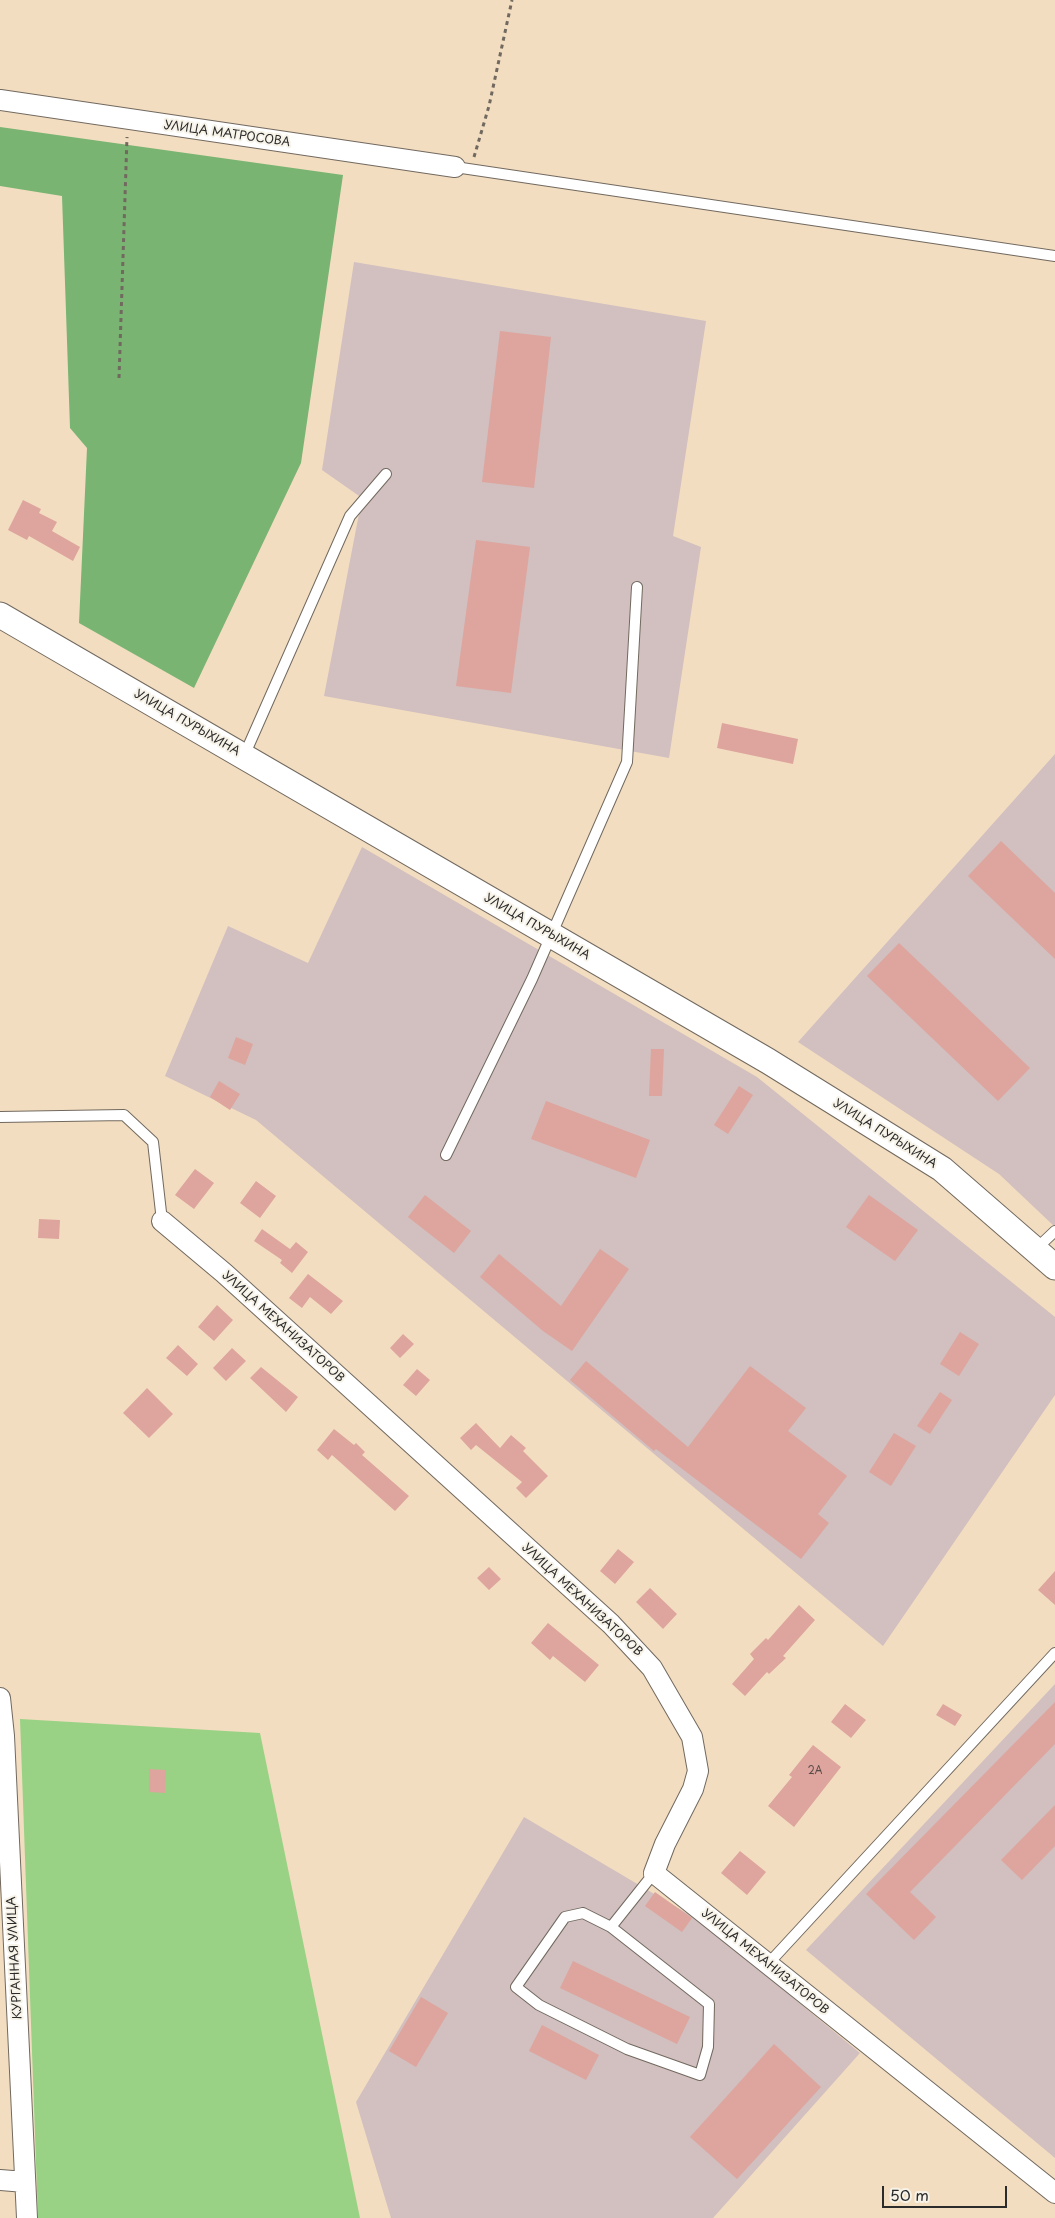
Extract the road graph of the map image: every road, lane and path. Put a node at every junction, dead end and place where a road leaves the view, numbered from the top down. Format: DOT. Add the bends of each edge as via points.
graph roads {
  1 [pos="512,0"];
  2 [pos="0,100"];
  3 [pos="128,119"];
  4 [pos="462,168"];
  5 [pos="1055,256"];
  6 [pos="119,378"];
  7 [pos="386,474"];
  8 [pos="637,587"];
  9 [pos="0,615"];
  10 [pos="244,756"];
  11 [pos="551,935"];
  12 [pos="0,1117"];
  13 [pos="446,1155"];
  14 [pos="162,1221"];
  15 [pos="1055,1231"];
  16 [pos="1036,1249"];
  17 [pos="1055,1267"];
  18 [pos="1055,1653"];
  19 [pos="0,1698"];
  20 [pos="2,1736"];
  21 [pos="654,1873"];
  22 [pos="611,1927"];
  23 [pos="768,1964"];
  24 [pos="0,2180"];
  25 [pos="25,2182"];
  26 [pos="1055,2194"];
  27 [pos="27,2218"];
  1 -- 4 [label="path" via="489,106"];
  2 -- 3 [label="street, УЛИЦА МАТРОСОВА"];
  3 -- 4 [label="street, УЛИЦА МАТРОСОВА"];
  3 -- 6 [label="path"];
  4 -- 5 [label="lane"];
  7 -- 10 [label="lane" via="350,516"];
  8 -- 11 [label="lane" via="627,762"];
  9 -- 10 [label="street, УЛИЦА ПУРЫХИНА"];
  10 -- 11 [label="street, УЛИЦА ПУРЫХИНА"];
  11 -- 13 [label="lane"];
  11 -- 16 [label="street, УЛИЦА ПУРЫХИНА" via="768,1061 942,1169"];
  12 -- 14 [label="lane" via="124,1114 153,1142"];
  14 -- 21 [label="street, УЛИЦА МЕХАНИЗАТОРОВ" via="611,1624 652,1668 692,1738 698,1771"];
  15 -- 16 [label="lane"];
  16 -- 17 [label="street, УЛИЦА ПУРЫХИНА"];
  18 -- 23 [label="lane"];
  19 -- 20 [label="street, КУРГАННАЯ УЛИЦА"];
  20 -- 25 [label="street, КУРГАННАЯ УЛИЦА"];
  21 -- 22 [label="lane"];
  21 -- 23 [label="street, УЛИЦА МЕХАНИЗАТОРОВ"];
  22 -- 22 [label="lane" via="709,2004 708,2047 700,2075 627,2049 539,2006 516,1987 565,1917 583,1913"];
  23 -- 26 [label="street, УЛИЦА МЕХАНИЗАТОРОВ"];
  24 -- 25 [label="street"];
  25 -- 27 [label="street, КУРГАННАЯ УЛИЦА"];
}
